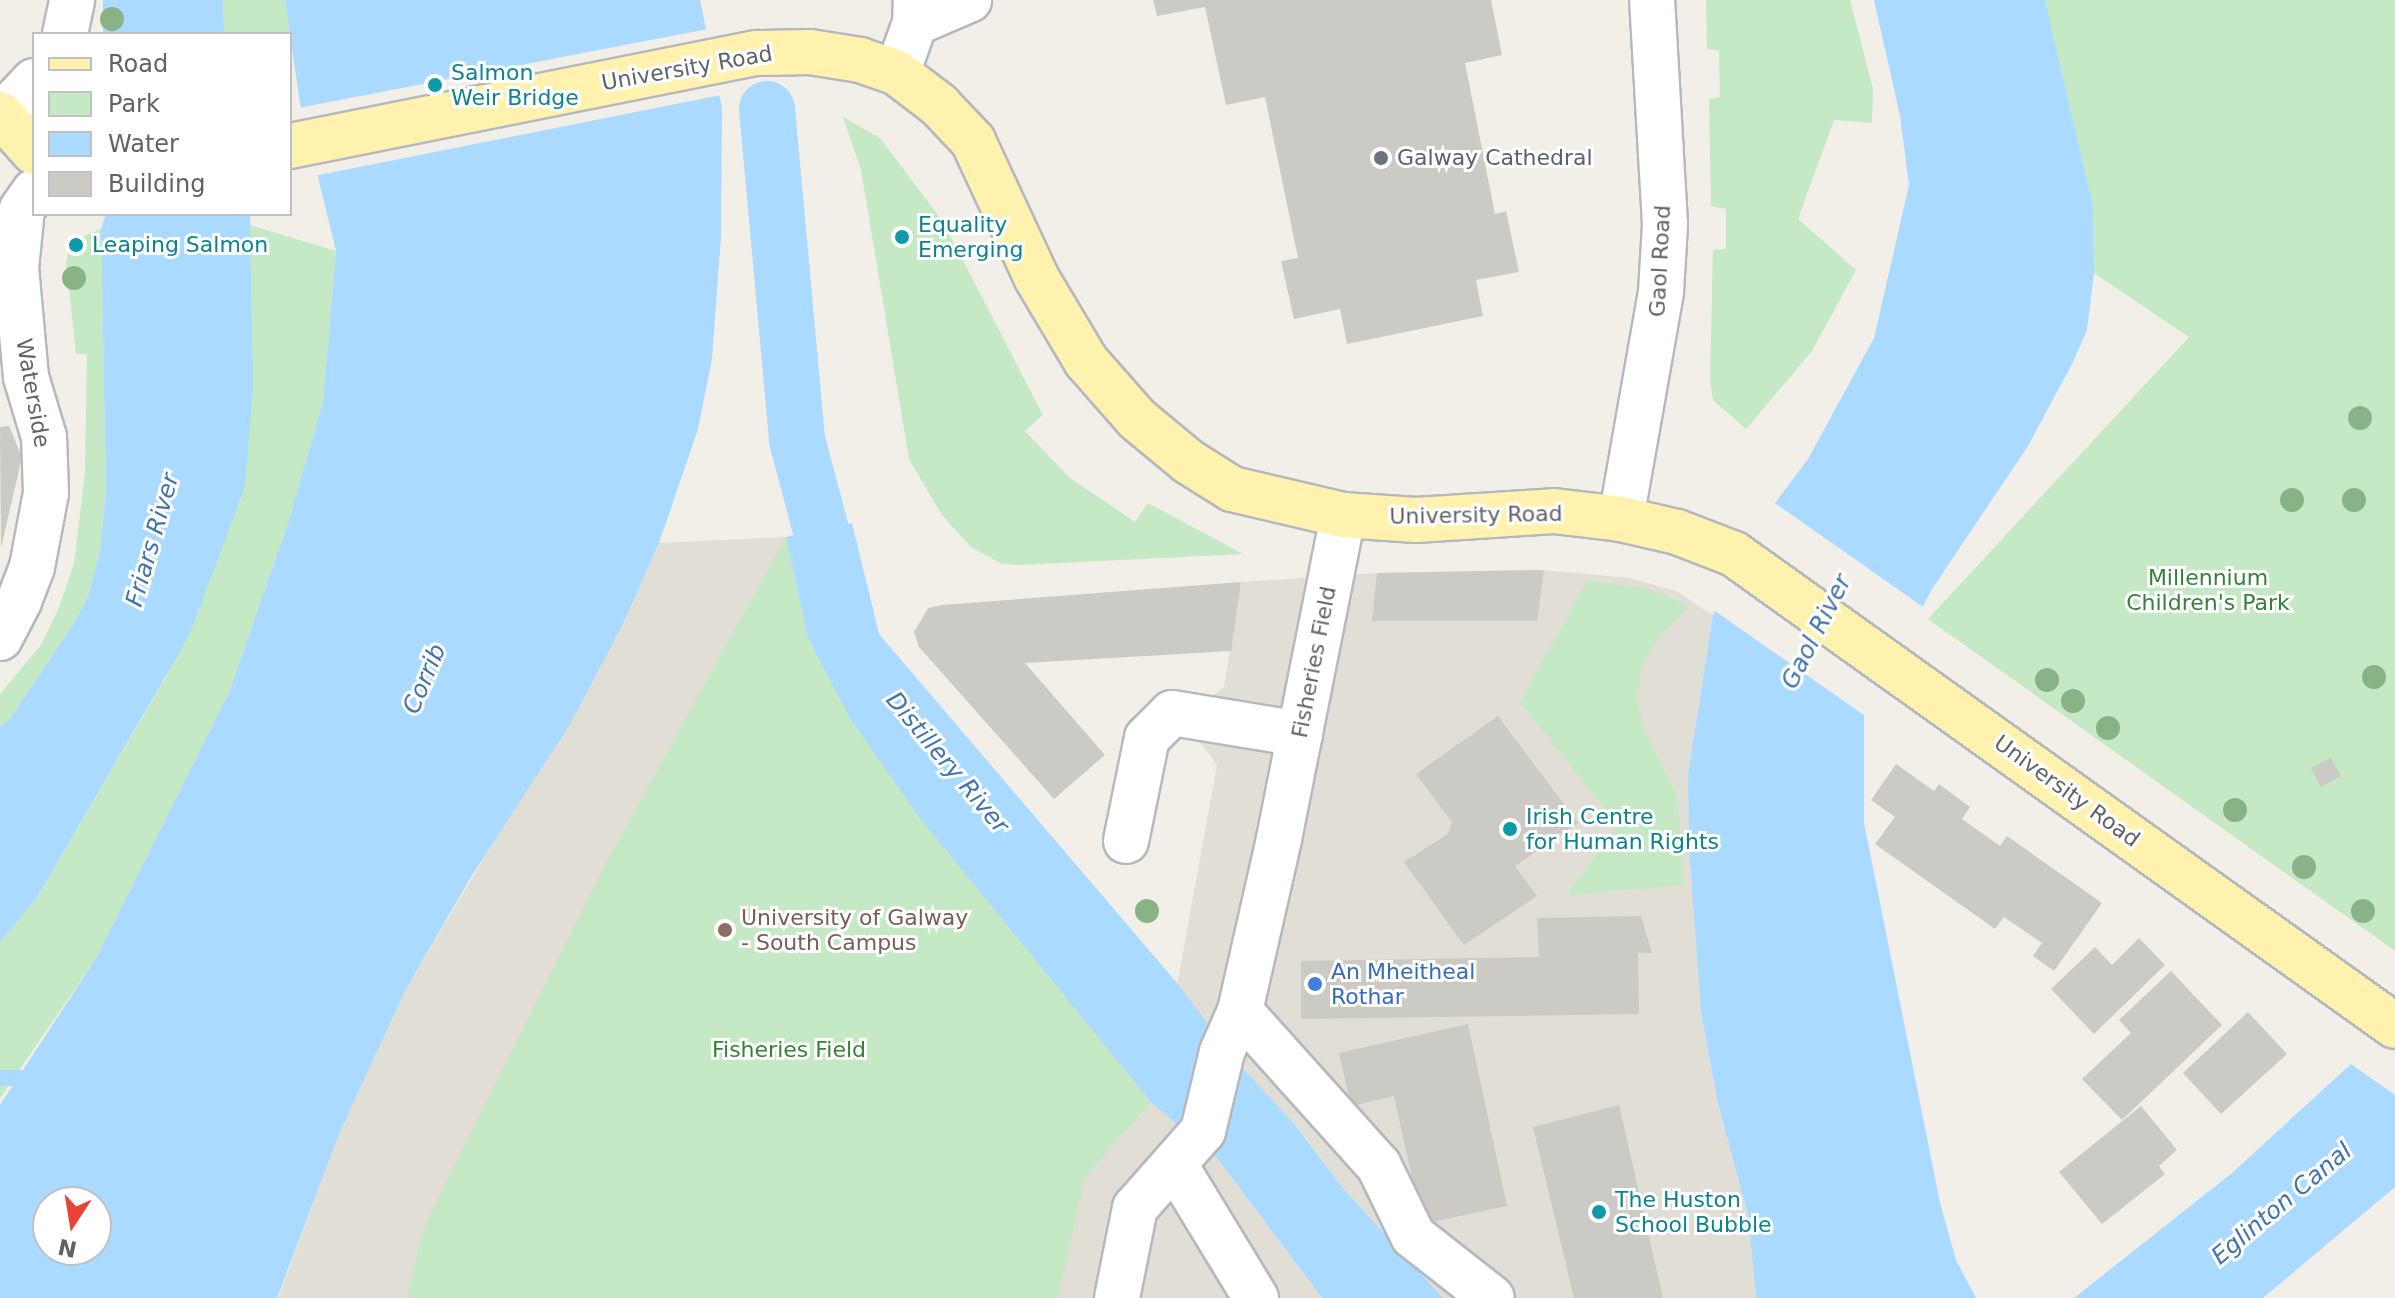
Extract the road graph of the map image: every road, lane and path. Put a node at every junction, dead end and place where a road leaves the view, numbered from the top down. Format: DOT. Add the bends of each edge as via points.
graph roads {
  1 [pos="72,0"];
  2 [pos="969,0"];
  3 [pos="1652,0"];
  4 [pos="915,12"];
  5 [pos="65,32"];
  6 [pos="897,73"];
  7 [pos="32,83"];
  8 [pos="1,115"];
  9 [pos="292,146"];
  10 [pos="32,150"];
  11 [pos="32,195"];
  12 [pos="13,380"];
  13 [pos="1343,515"];
  14 [pos="1621,519"];
  15 [pos="0,638"];
  16 [pos="1300,734"];
  17 [pos="1126,841"];
  18 [pos="1240,1011"];
  19 [pos="2378,1014"];
  20 [pos="1175,1165"];
  21 [pos="1117,1298"];
  22 [pos="1256,1298"];
  23 [pos="1492,1298"];
  1 -- 5 [label="street"];
  2 -- 4 [label="street"];
  3 -- 14 [label="street, Gaol Road" via="1665,224 1661,292"];
  4 -- 6 [label="street"];
  6 -- 9 [label="main road, University Road" via="810,52 757,53"];
  6 -- 13 [label="main road, University Road" via="939,105 973,141 1036,277 1086,361 1137,419 1232,489"];
  7 -- 8 [label="street"];
  8 -- 10 [label="main road"];
  11 -- 12 [label="street, Waterside" via="22,209"];
  12 -- 15 [label="street, Waterside" via="44,437 46,493 32,567"];
  13 -- 14 [label="main road, University Road" via="1416,520 1554,511"];
  13 -- 16 [label="street, Fisheries Field"];
  14 -- 19 [label="main road, University Road" via="1677,532 1734,554"];
  16 -- 17 [label="street" via="1172,713 1147,738"];
  16 -- 18 [label="street, Fisheries Field"];
  18 -- 20 [label="street, Fisheries Field" via="1222,1052 1203,1131"];
  18 -- 23 [label="street" via="1379,1166 1413,1236"];
  20 -- 21 [label="street, Fisheries Field" via="1135,1208"];
  20 -- 22 [label="street"];
}
